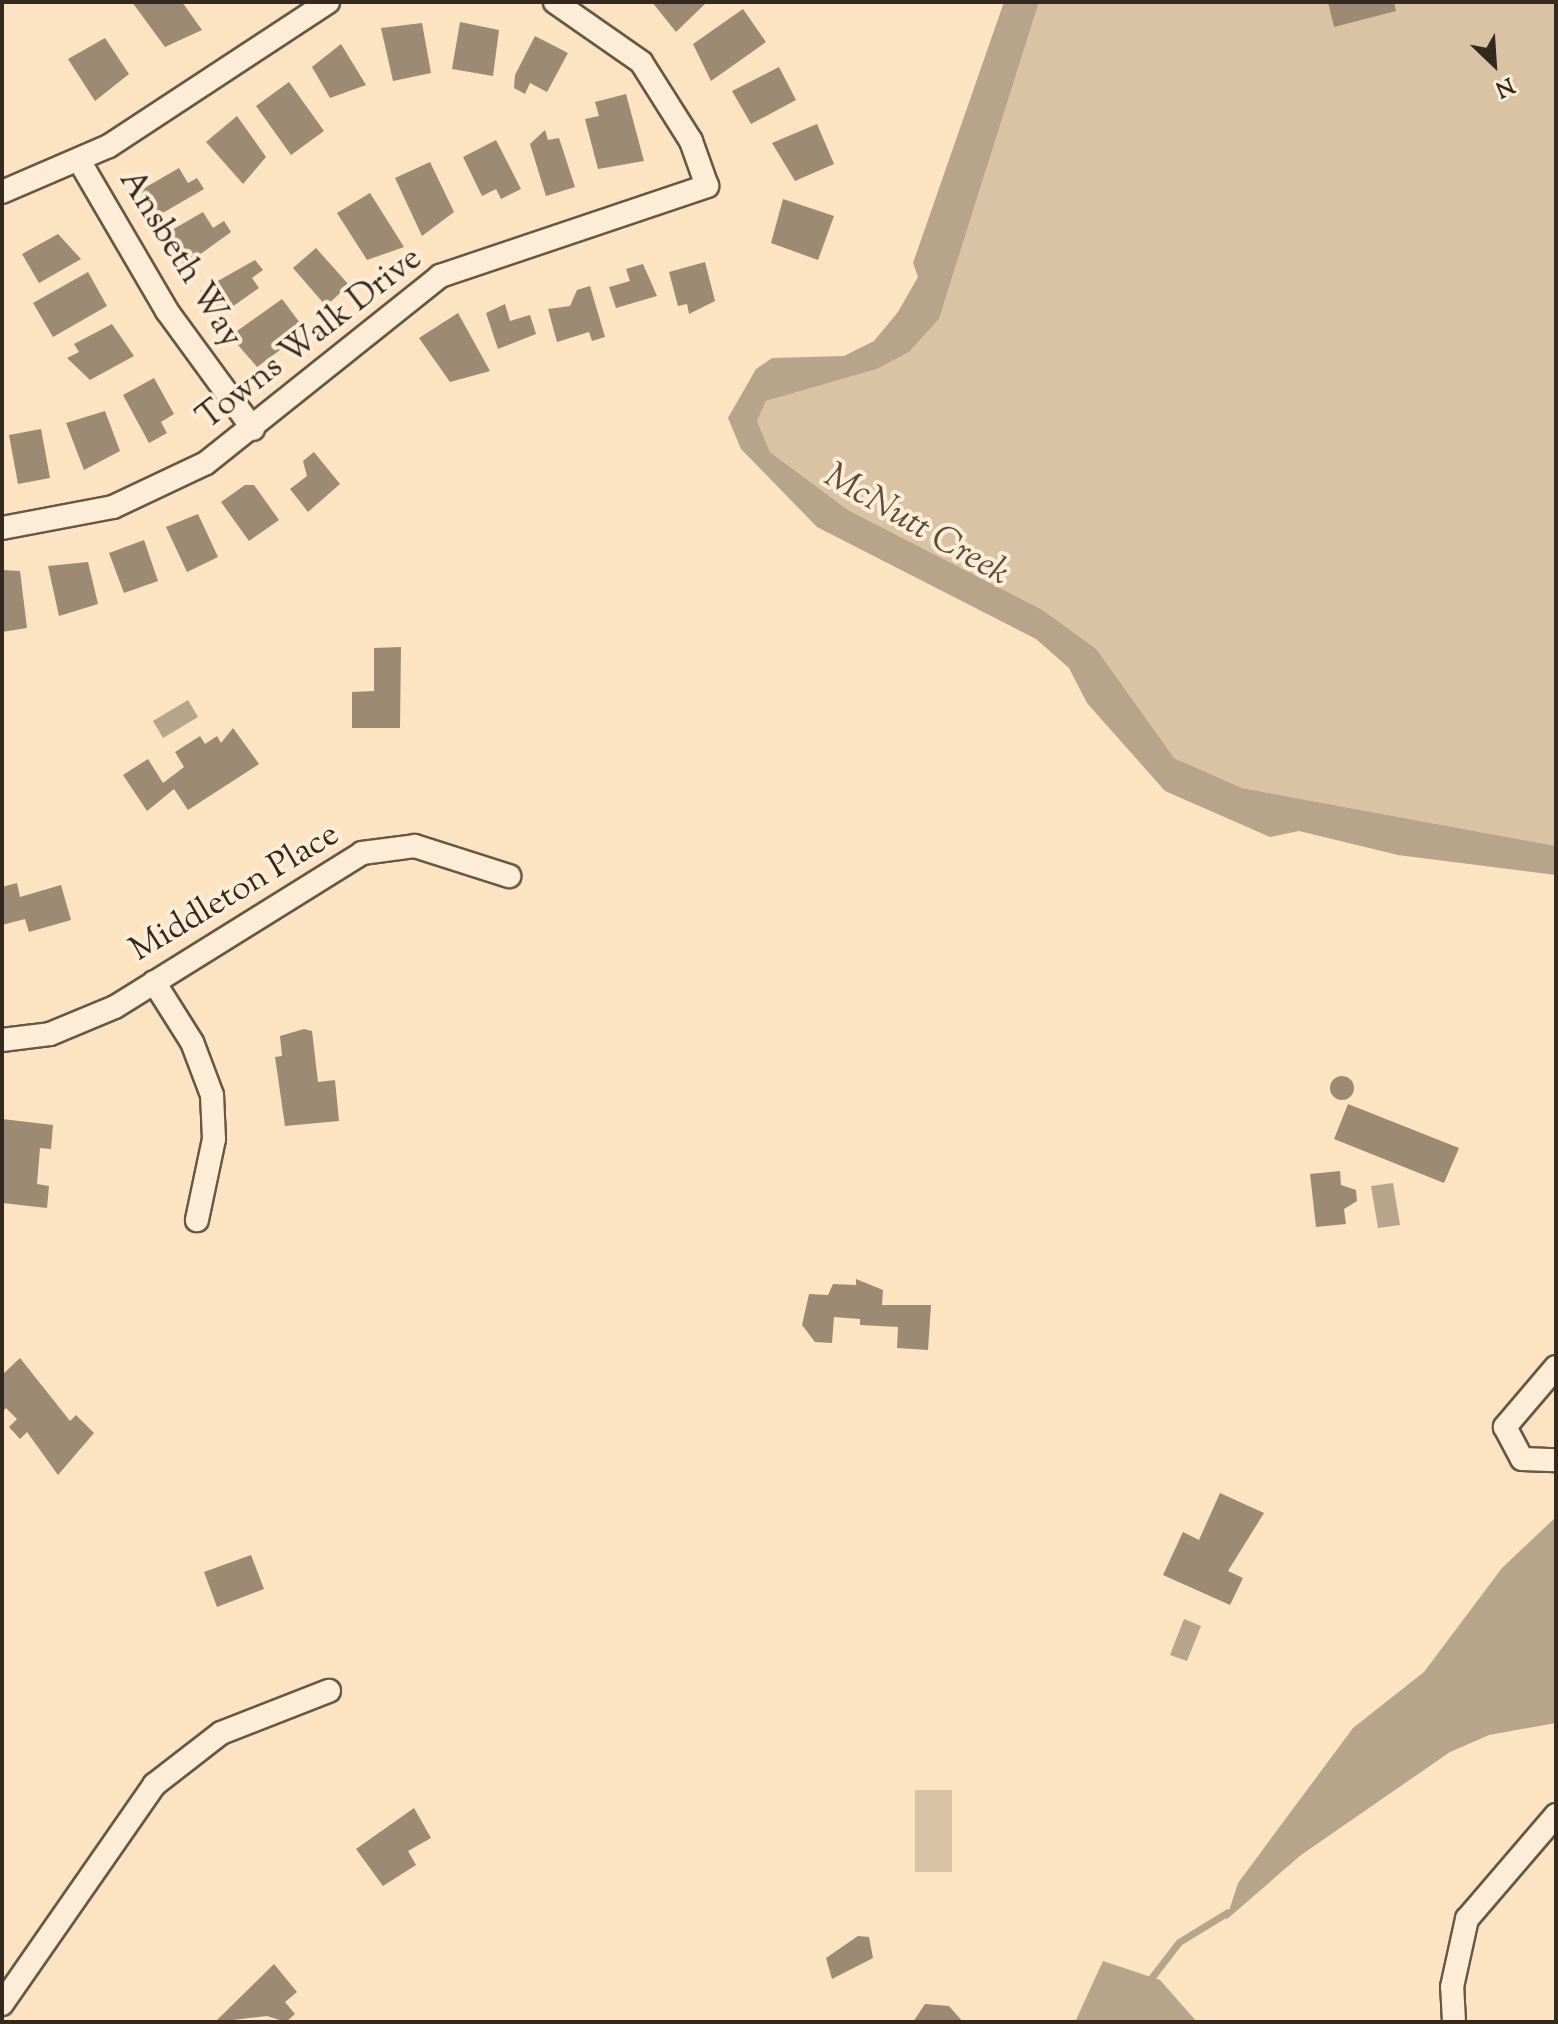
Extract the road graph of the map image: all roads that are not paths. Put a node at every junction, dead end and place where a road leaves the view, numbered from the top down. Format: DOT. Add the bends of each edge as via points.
graph roads {
  1 [pos="328,2"];
  2 [pos="555,2"];
  3 [pos="80,162"];
  4 [pos="2,192"];
  5 [pos="253,429"];
  6 [pos="2,528"];
  7 [pos="509,876"];
  8 [pos="154,982"];
  9 [pos="2,1040"];
  10 [pos="197,1220"];
  11 [pos="1556,1367"];
  12 [pos="1556,1460"];
  13 [pos="329,1691"];
  14 [pos="1556,1815"];
  15 [pos="2,2004"];
  16 [pos="1454,2022"];
  1 -- 3 [label="street"];
  2 -- 5 [label="street, Towns Walk Drive" via="641,62 691,141 707,186 440,276"];
  3 -- 4 [label="street"];
  3 -- 5 [label="street, Ansbeth Way" via="167,311"];
  5 -- 6 [label="street, Towns Walk Drive" via="206,463 113,507"];
  7 -- 8 [label="street, Middleton Place" via="415,846 362,853"];
  8 -- 9 [label="street, Middleton Place" via="82,1024"];
  8 -- 10 [label="street" via="192,1042 212,1095 214,1139"];
  11 -- 12 [label="street" via="1505,1427 1522,1459"];
  13 -- 15 [label="street" via="221,1733 154,1785"];
  14 -- 16 [label="street" via="1467,1919 1452,1987"];
}
